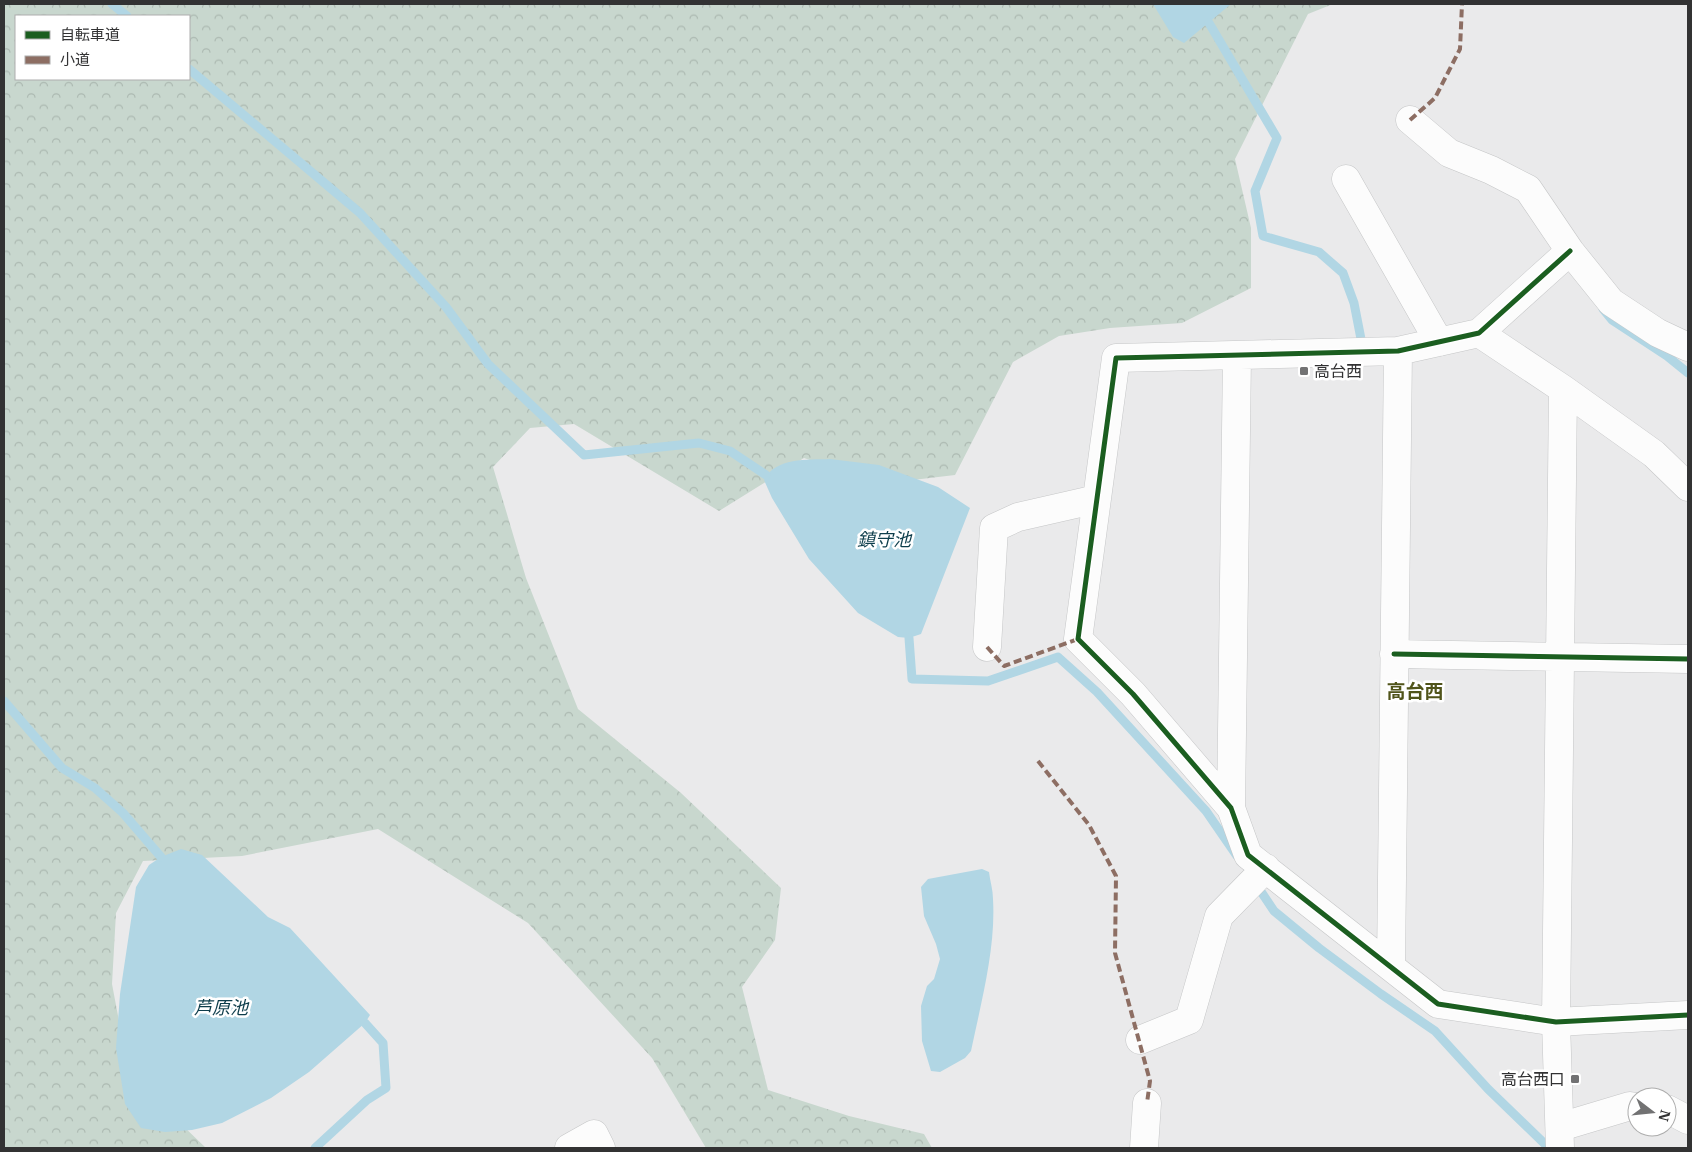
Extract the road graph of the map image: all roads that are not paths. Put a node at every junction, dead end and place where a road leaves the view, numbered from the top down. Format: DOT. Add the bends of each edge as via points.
graph roads {
  1 [pos="1410,120"];
  2 [pos="1346,179"];
  3 [pos="1570,251"];
  4 [pos="1479,333"];
  5 [pos="1439,342"];
  6 [pos="1688,347"];
  7 [pos="1398,351"];
  8 [pos="1237,356"];
  9 [pos="1563,389"];
  10 [pos="1688,487"];
  11 [pos="1097,500"];
  12 [pos="987,647"];
  13 [pos="1394,654"];
  14 [pos="1560,657"];
  15 [pos="1688,659"];
  16 [pos="1231,808"];
  17 [pos="1266,868"];
  18 [pos="1391,966"];
  19 [pos="1688,1015"];
  20 [pos="1556,1022"];
  21 [pos="1140,1040"];
  22 [pos="1147,1103"];
  23 [pos="1627,1107"];
  24 [pos="1560,1138"];
  25 [pos="569,1148"];
  26 [pos="601,1148"];
  27 [pos="1144,1148"];
  1 -- 3 [label="street" via="1450,153 1528,189"];
  2 -- 5 [label="street"];
  3 -- 4 [label="street"];
  3 -- 6 [label="street" via="1611,302 1658,333"];
  4 -- 5 [label="street"];
  4 -- 9 [label="street"];
  5 -- 7 [label="street"];
  7 -- 8 [label="street"];
  7 -- 13 [label="street"];
  8 -- 11 [label="street" via="1116,358"];
  8 -- 16 [label="street"];
  9 -- 10 [label="street" via="1654,454"];
  9 -- 14 [label="street"];
  11 -- 12 [label="street" via="1018,517 994,528"];
  11 -- 16 [label="street" via="1078,639 1133,694"];
  13 -- 14 [label="street"];
  13 -- 18 [label="street"];
  14 -- 15 [label="street"];
  14 -- 20 [label="street"];
  16 -- 17 [label="street" via="1248,855"];
  17 -- 18 [label="street"];
  17 -- 21 [label="street" via="1219,916 1189,1020"];
  18 -- 20 [label="street" via="1438,1004"];
  19 -- 20 [label="street"];
  20 -- 24 [label="street"];
  22 -- 27 [label="street"];
  23 -- 24 [label="street"];
  25 -- 26 [label="street" via="594,1134"];
}
